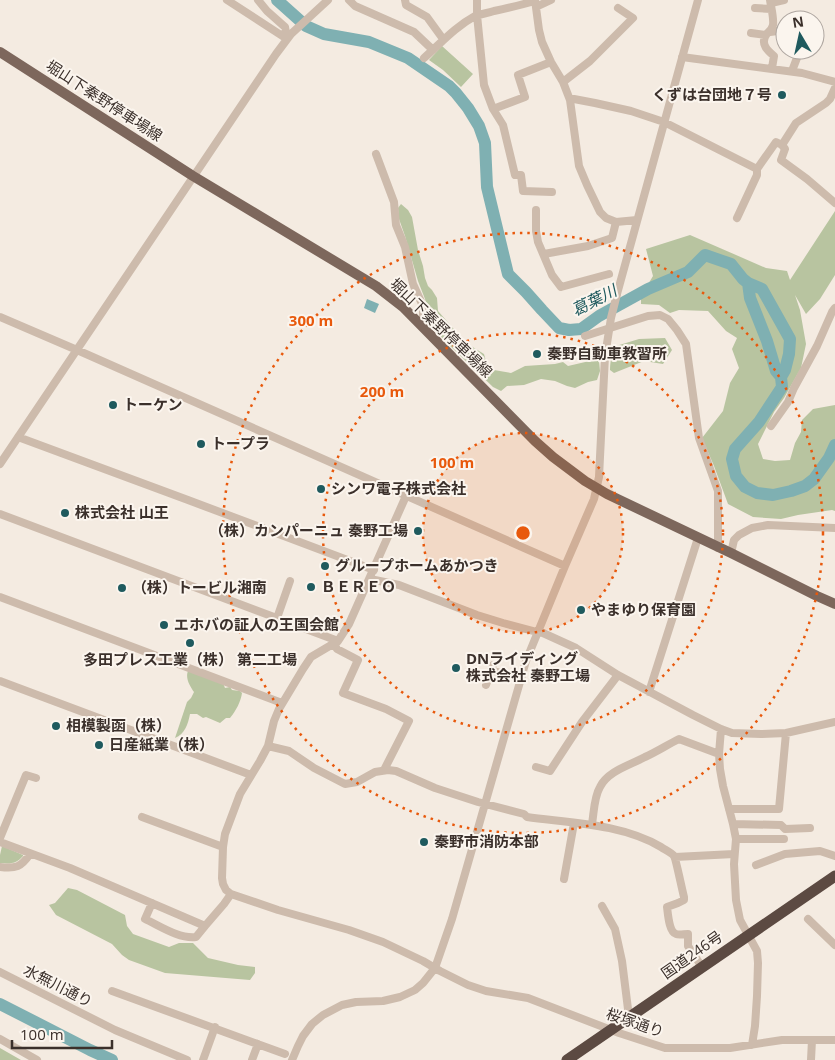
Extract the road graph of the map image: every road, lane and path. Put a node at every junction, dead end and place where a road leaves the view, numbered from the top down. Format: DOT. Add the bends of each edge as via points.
graph roads {
  1 [pos="227,0"];
  2 [pos="258,0"];
  3 [pos="328,0"];
  4 [pos="349,0"];
  5 [pos="405,0"];
  6 [pos="477,0"];
  7 [pos="551,0"];
  8 [pos="698,0"];
  9 [pos="784,0"];
  10 [pos="536,3"];
  11 [pos="770,4"];
  12 [pos="618,8"];
  13 [pos="755,8"];
  14 [pos="477,15"];
  15 [pos="775,32"];
  16 [pos="751,33"];
  17 [pos="768,34"];
  18 [pos="289,36"];
  19 [pos="443,39"];
  20 [pos="433,50"];
  21 [pos="0,52"];
  22 [pos="682,57"];
  23 [pos="424,58"];
  24 [pos="796,60"];
  25 [pos="551,62"];
  26 [pos="772,68"];
  27 [pos="792,71"];
  28 [pos="563,82"];
  29 [pos="835,82"];
  30 [pos="835,88"];
  31 [pos="570,100"];
  32 [pos="493,108"];
  33 [pos="664,122"];
  34 [pos="782,145"];
  35 [pos="376,154"];
  36 [pos="757,169"];
  37 [pos="193,176"];
  38 [pos="552,192"];
  39 [pos="835,203"];
  40 [pos="536,210"];
  41 [pos="737,218"];
  42 [pos="637,220"];
  43 [pos="616,222"];
  44 [pos="544,254"];
  45 [pos="609,274"];
  46 [pos="835,308"];
  47 [pos="0,317"];
  48 [pos="423,327"];
  49 [pos="585,336"];
  50 [pos="77,350"];
  51 [pos="771,426"];
  52 [pos="18,437"];
  53 [pos="0,464"];
  54 [pos="597,488"];
  55 [pos="406,496"];
  56 [pos="0,514"];
  57 [pos="835,528"];
  58 [pos="698,538"];
  59 [pos="718,548"];
  60 [pos="731,553"];
  61 [pos="565,566"];
  62 [pos="374,570"];
  63 [pos="370,579"];
  64 [pos="290,581"];
  65 [pos="0,597"];
  66 [pos="835,604"];
  67 [pos="277,618"];
  68 [pos="537,632"];
  69 [pos="336,642"];
  70 [pos="618,675"];
  71 [pos="520,679"];
  72 [pos="0,681"];
  73 [pos="486,685"];
  74 [pos="649,692"];
  75 [pos="282,703"];
  76 [pos="835,722"];
  77 [pos="721,729"];
  78 [pos="786,733"];
  79 [pos="268,746"];
  80 [pos="719,754"];
  81 [pos="536,767"];
  82 [pos="384,770"];
  83 [pos="251,775"];
  84 [pos="36,778"];
  85 [pos="484,804"];
  86 [pos="728,809"];
  87 [pos="142,817"];
  88 [pos="574,823"];
  89 [pos="592,824"];
  90 [pos="734,824"];
  91 [pos="810,828"];
  92 [pos="785,829"];
  93 [pos="0,838"];
  94 [pos="736,839"];
  95 [pos="784,839"];
  96 [pos="0,842"];
  97 [pos="223,847"];
  98 [pos="30,854"];
  99 [pos="785,854"];
  100 [pos="737,856"];
  101 [pos="835,856"];
  102 [pos="675,857"];
  103 [pos="756,865"];
  104 [pos="0,867"];
  105 [pos="835,876"];
  106 [pos="564,879"];
  107 [pos="231,894"];
  108 [pos="152,903"];
  109 [pos="602,906"];
  110 [pos="808,919"];
  111 [pos="205,926"];
  112 [pos="748,935"];
  113 [pos="835,945"];
  114 [pos="702,967"];
  115 [pos="435,968"];
  116 [pos="0,972"];
  117 [pos="112,990"];
  118 [pos="629,1017"];
  119 [pos="215,1028"];
  120 [pos="610,1030"];
  121 [pos="0,1039"];
  122 [pos="812,1040"];
  123 [pos="835,1040"];
  124 [pos="258,1044"];
  125 [pos="752,1045"];
  126 [pos="285,1054"];
  127 [pos="37,1060"];
  128 [pos="186,1060"];
  129 [pos="203,1060"];
  130 [pos="252,1060"];
  131 [pos="292,1060"];
  132 [pos="567,1060"];
  133 [pos="812,1060"];
  1 -- 18 [label="street"];
  2 -- 18 [label="street" via="285,27"];
  3 -- 18 [label="street"];
  4 -- 20 [label="street" via="355,6 414,32"];
  5 -- 19 [label="street" via="406,5 427,17"];
  6 -- 14 [label="street"];
  7 -- 10 [label="street"];
  8 -- 22 [label="street"];
  9 -- 11 [label="street"];
  10 -- 14 [label="street"];
  10 -- 25 [label="street" via="542,42"];
  11 -- 13 [label="street"];
  11 -- 17 [label="street" via="773,25"];
  12 -- 28 [label="street" via="632,18 590,61"];
  14 -- 19 [label="street"];
  14 -- 32 [label="street" via="484,85"];
  15 -- 17 [label="street"];
  16 -- 17 [label="street"];
  17 -- 26 [label="street" via="764,46 774,56"];
  18 -- 37 [label="street"];
  19 -- 20 [label="street"];
  20 -- 23 [label="street"];
  21 -- 37 [label="main road, 堀山下秦野停車場線"];
  22 -- 26 [label="street"];
  22 -- 33 [label="street"];
  24 -- 27 [label="street"];
  25 -- 28 [label="street"];
  25 -- 32 [label="street" via="518,74 525,97"];
  26 -- 27 [label="street"];
  27 -- 29 [label="street"];
  28 -- 31 [label="street"];
  30 -- 34 [label="street" via="826,103 796,123"];
  31 -- 33 [label="street" via="595,102"];
  31 -- 43 [label="street" via="579,166 586,185 600,212"];
  32 -- 38 [label="street" via="503,125 514,175 521,175 523,191"];
  33 -- 36 [label="street"];
  33 -- 42 [label="street"];
  34 -- 36 [label="street" via="776,142"];
  34 -- 39 [label="street" via="785,149 781,160"];
  35 -- 48 [label="street" via="394,202 396,224 413,284 423,306"];
  36 -- 41 [label="street"];
  37 -- 48 [label="main road, 堀山下秦野停車場線" via="376,286"];
  37 -- 50 [label="street"];
  40 -- 44 [label="street" via="536,231"];
  42 -- 43 [label="street"];
  42 -- 54 [label="street, bridge" via="605,356"];
  43 -- 44 [label="street" via="612,238"];
  44 -- 45 [label="street" via="552,276 561,287"];
  46 -- 51 [label="street" via="788,402"];
  47 -- 50 [label="street"];
  48 -- 54 [label="main road, 堀山下秦野停車場線" via="535,441"];
  49 -- 59 [label="street" via="660,315 668,319 686,344 700,438 718,491"];
  50 -- 52 [label="street"];
  50 -- 55 [label="street"];
  52 -- 53 [label="street"];
  52 -- 62 [label="street"];
  54 -- 58 [label="main road, 堀山下秦野停車場線"];
  54 -- 61 [label="street"];
  55 -- 61 [label="street"];
  55 -- 62 [label="street"];
  56 -- 67 [label="street"];
  57 -- 60 [label="street" via="768,525 752,528 734,540"];
  58 -- 59 [label="main road, 堀山下秦野停車場線"];
  58 -- 74 [label="street"];
  59 -- 60 [label="main road, 堀山下秦野停車場線"];
  60 -- 66 [label="main road, 堀山下秦野停車場線"];
  61 -- 68 [label="street"];
  62 -- 63 [label="street"];
  63 -- 68 [label="street" via="399,584 478,615"];
  63 -- 69 [label="street" via="349,624"];
  64 -- 67 [label="street"];
  65 -- 75 [label="street"];
  67 -- 69 [label="street"];
  68 -- 70 [label="street" via="576,648"];
  68 -- 71 [label="street"];
  69 -- 75 [label="street" via="311,657"];
  69 -- 82 [label="street" via="337,649 358,660 343,693 386,709 409,722"];
  70 -- 74 [label="street"];
  70 -- 81 [label="street" via="550,771"];
  71 -- 73 [label="street" via="492,667"];
  71 -- 85 [label="street"];
  72 -- 83 [label="street"];
  74 -- 77 [label="street"];
  75 -- 79 [label="street"];
  76 -- 78 [label="street"];
  77 -- 78 [label="street" via="745,734"];
  77 -- 80 [label="street"];
  78 -- 86 [label="street" via="779,810"];
  79 -- 82 [label="street" via="289,751 346,784"];
  79 -- 83 [label="street"];
  80 -- 86 [label="street"];
  80 -- 89 [label="street" via="679,738 627,765 599,787"];
  82 -- 85 [label="street" via="396,771"];
  83 -- 97 [label="street" via="234,808"];
  84 -- 93 [label="street" via="26,774"];
  85 -- 88 [label="street" via="527,817"];
  85 -- 115 [label="street"];
  86 -- 90 [label="street"];
  87 -- 97 [label="street"];
  88 -- 89 [label="street"];
  88 -- 106 [label="street"];
  89 -- 102 [label="street" via="643,838"];
  90 -- 92 [label="street" via="781,825"];
  90 -- 94 [label="street"];
  91 -- 92 [label="street"];
  92 -- 95 [label="street"];
  94 -- 95 [label="street"];
  94 -- 100 [label="street"];
  95 -- 99 [label="street"];
  96 -- 98 [label="street"];
  97 -- 107 [label="street" via="223,884"];
  98 -- 104 [label="street" via="20,866"];
  98 -- 108 [label="street"];
  99 -- 101 [label="street" via="820,851"];
  99 -- 103 [label="street"];
  100 -- 102 [label="street"];
  100 -- 112 [label="street" via="736,900 740,920"];
  102 -- 114 [label="street" via="684,900 666,908 670,929 674,934 688,934 688,946"];
  105 -- 112 [label="highway, 国道246号"];
  107 -- 111 [label="street"];
  107 -- 115 [label="street, 桜塚通り" via="383,942"];
  108 -- 111 [label="street"];
  108 -- 111 [label="street" via="145,919 185,937 196,937"];
  109 -- 118 [label="street" via="615,929"];
  110 -- 113 [label="street"];
  112 -- 114 [label="highway, 国道246号"];
  112 -- 125 [label="street" via="757,950 758,962 756,1026"];
  114 -- 118 [label="highway, 国道246号"];
  115 -- 120 [label="street, 桜塚通り" via="468,985 528,998"];
  115 -- 131 [label="street" via="415,990 400,997 342,1005 323,1015 303,1036"];
  116 -- 128 [label="street, 水無川通り" via="115,1030"];
  117 -- 119 [label="street"];
  118 -- 120 [label="highway, 国道246号"];
  119 -- 124 [label="street"];
  119 -- 129 [label="street"];
  120 -- 125 [label="street, 桜塚通り" via="665,1048"];
  120 -- 132 [label="highway, 国道246号"];
  121 -- 127 [label="street"];
  122 -- 123 [label="street, 桜塚通り"];
  122 -- 125 [label="street, 桜塚通り"];
  122 -- 133 [label="street"];
  124 -- 126 [label="street"];
  124 -- 130 [label="street"];
}
